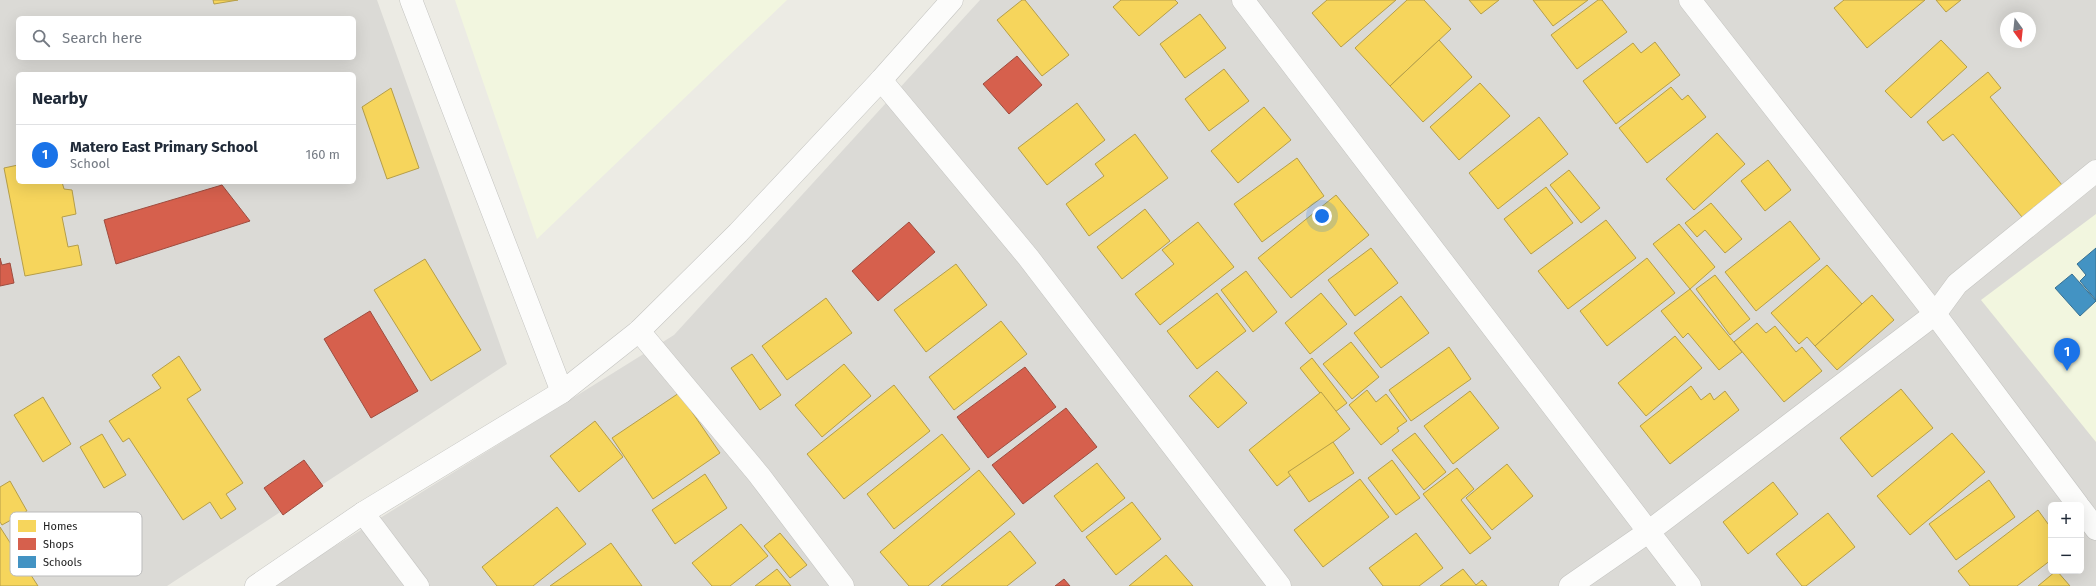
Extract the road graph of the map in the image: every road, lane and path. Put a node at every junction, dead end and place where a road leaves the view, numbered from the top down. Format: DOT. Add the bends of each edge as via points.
graph roads {
  1 [pos="411,0"];
  2 [pos="952,0"];
  3 [pos="1243,0"];
  4 [pos="1690,0"];
  5 [pos="881,80"];
  6 [pos="2096,171"];
  7 [pos="1935,314"];
  8 [pos="639,331"];
  9 [pos="562,392"];
  10 [pos="2076,502"];
  11 [pos="363,513"];
  12 [pos="2084,513"];
  13 [pos="2096,529"];
  14 [pos="1648,532"];
  15 [pos="256,586"];
  16 [pos="418,586"];
  17 [pos="843,586"];
  18 [pos="1280,586"];
  19 [pos="1570,586"];
  20 [pos="1690,586"];
  1 -- 9 [label="street"];
  2 -- 5 [label="street"];
  3 -- 14 [label="street"];
  4 -- 7 [label="street"];
  5 -- 8 [label="street" via="738,233"];
  5 -- 18 [label="street" via="1028,257"];
  6 -- 7 [label="street" via="1957,284"];
  7 -- 10 [label="street"];
  7 -- 14 [label="street"];
  8 -- 9 [label="street"];
  8 -- 17 [label="street" via="759,475"];
  9 -- 11 [label="street"];
  11 -- 15 [label="street"];
  11 -- 16 [label="street"];
  12 -- 13 [label="street"];
  14 -- 19 [label="street"];
  14 -- 20 [label="street"];
}
